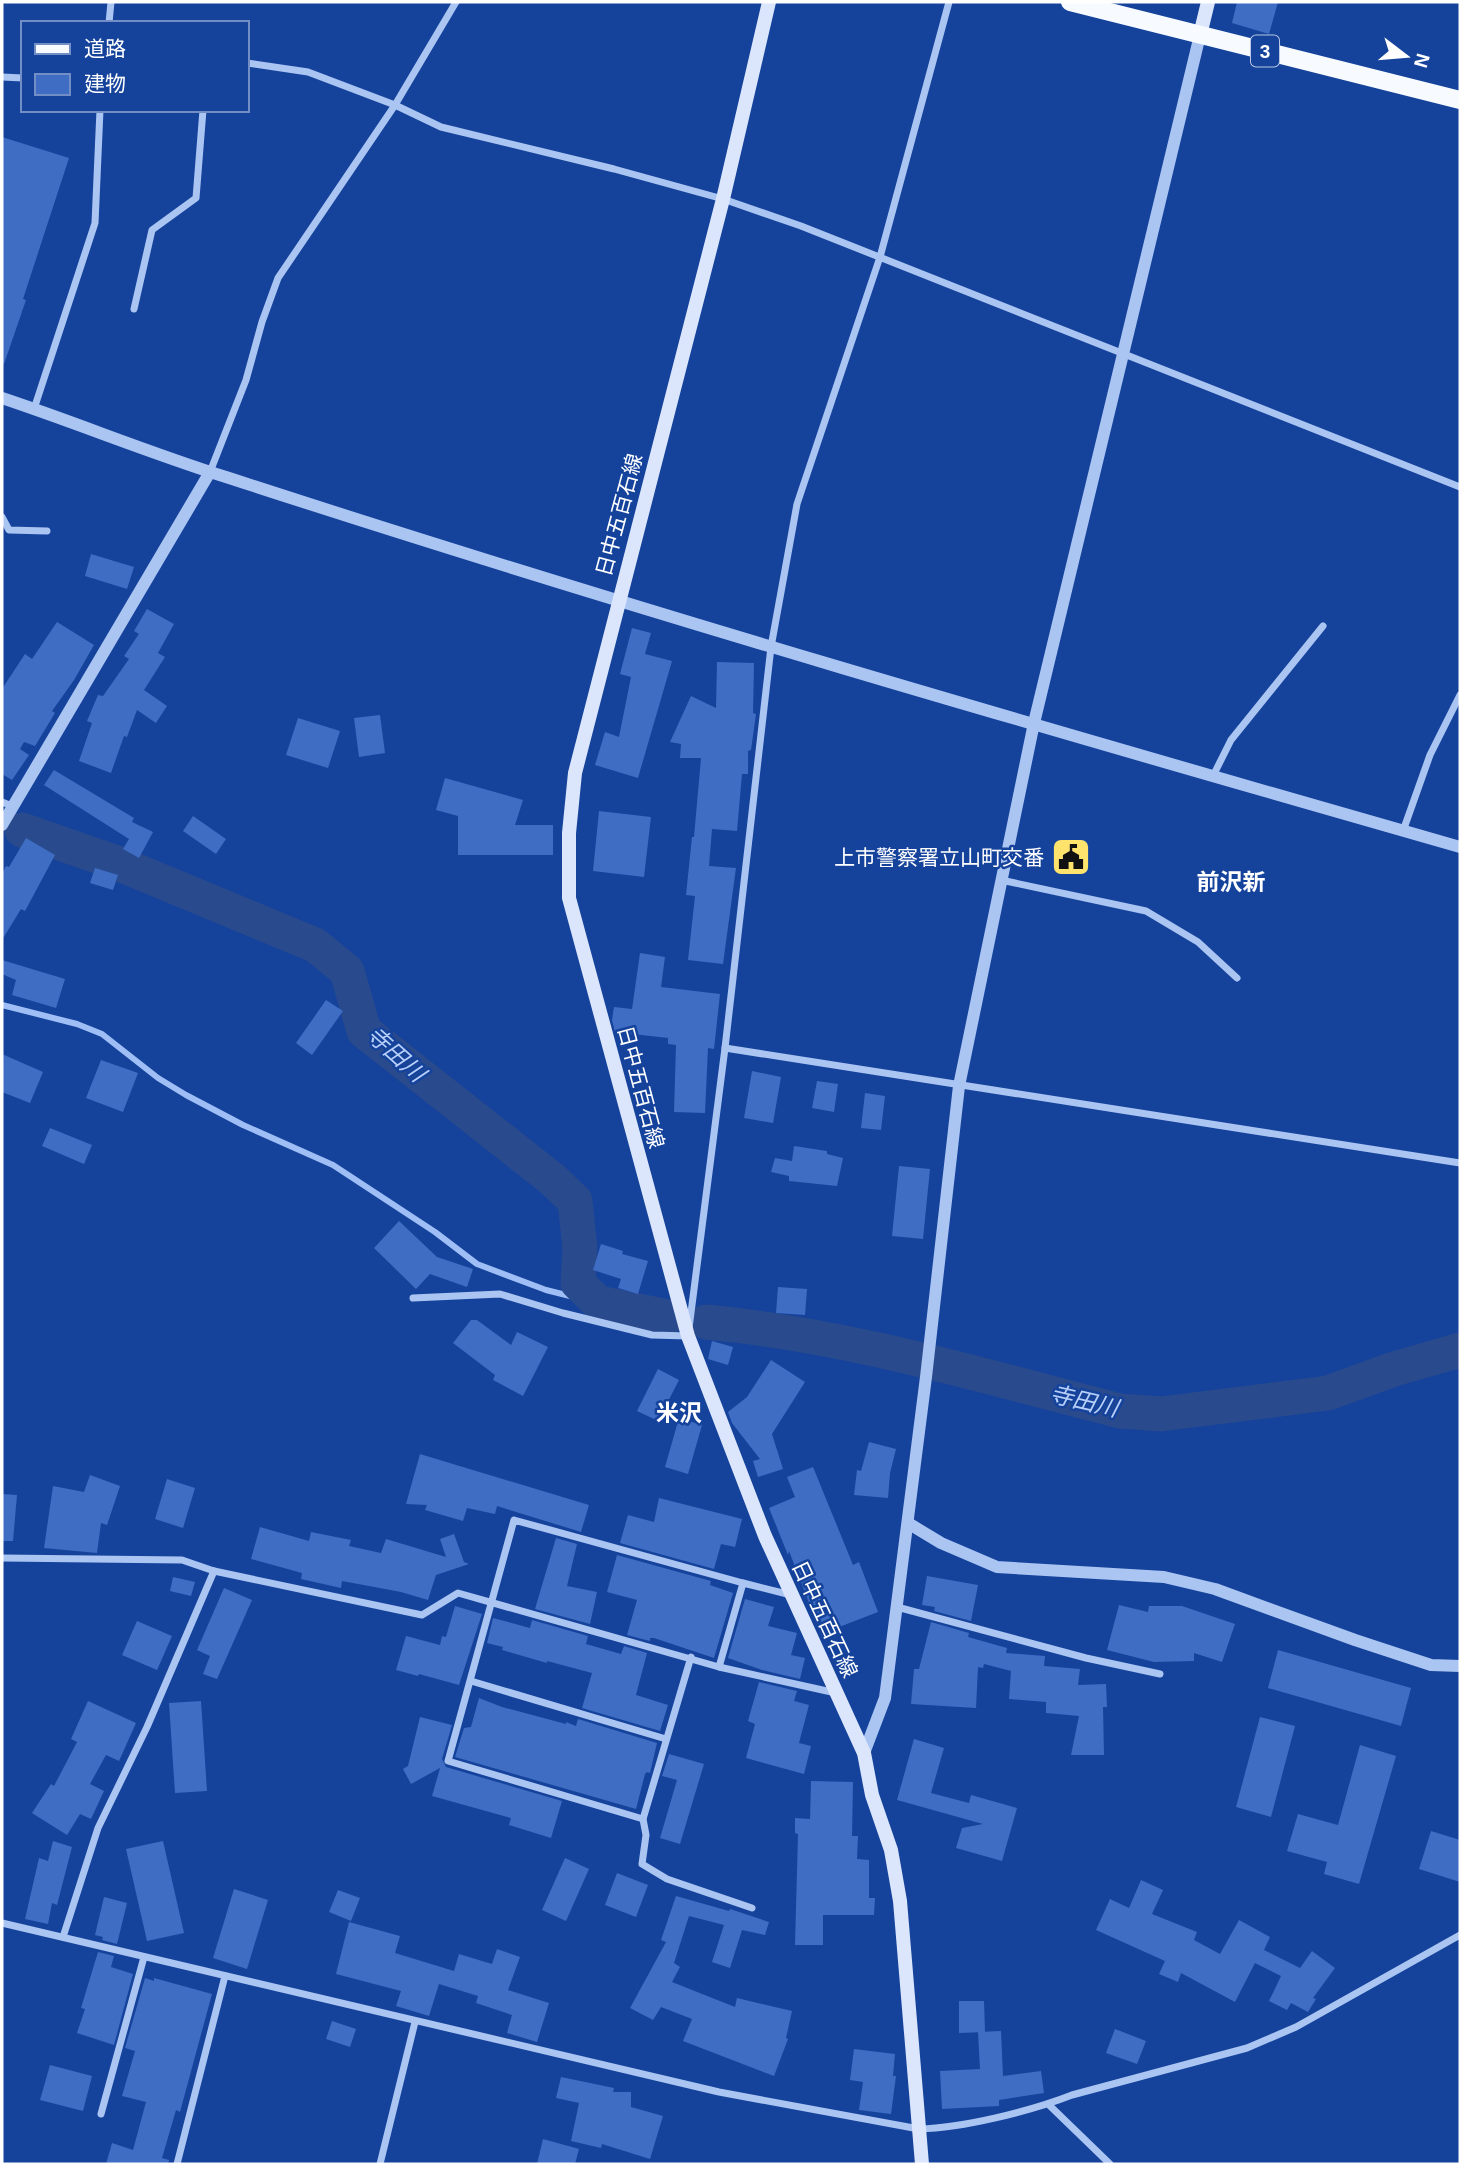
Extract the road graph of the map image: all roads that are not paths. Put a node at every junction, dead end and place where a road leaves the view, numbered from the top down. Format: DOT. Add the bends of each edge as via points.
graph roads {
  1 [pos="111,2"];
  2 [pos="456,2"];
  3 [pos="769,2"];
  4 [pos="949,2"];
  5 [pos="1070,2"];
  6 [pos="1208,2"];
  7 [pos="108,21"];
  8 [pos="1200,35"];
  9 [pos="248,63"];
  10 [pos="2,77"];
  11 [pos="21,78"];
  12 [pos="1460,100"];
  13 [pos="395,105"];
  14 [pos="100,112"];
  15 [pos="203,112"];
  16 [pos="723,199"];
  17 [pos="880,257"];
  18 [pos="134,309"];
  19 [pos="1123,353"];
  20 [pos="2,398"];
  21 [pos="34,409"];
  22 [pos="210,472"];
  23 [pos="1460,487"];
  24 [pos="2,517"];
  25 [pos="47,531"];
  26 [pos="618,600"];
  27 [pos="1323,626"];
  28 [pos="771,647"];
  29 [pos="1460,695"];
  30 [pos="1034,723"];
  31 [pos="1213,776"];
  32 [pos="7,804"];
  33 [pos="2,825"];
  34 [pos="1403,831"];
  35 [pos="1460,847"];
  36 [pos="1001,880"];
  37 [pos="1237,978"];
  38 [pos="725,1048"];
  39 [pos="959,1086"];
  40 [pos="1460,1163"];
  41 [pos="413,1298"];
  42 [pos="688,1336"];
  43 [pos="908,1523"];
  44 [pos="2,1558"];
  45 [pos="214,1571"];
  46 [pos="743,1583"];
  47 [pos="792,1595"];
  48 [pos="492,1604"];
  49 [pos="897,1607"];
  50 [pos="691,1657"];
  51 [pos="1460,1666"];
  52 [pos="719,1667"];
  53 [pos="1160,1674"];
  54 [pos="471,1681"];
  55 [pos="836,1693"];
  56 [pos="666,1738"];
  57 [pos="863,1753"];
  58 [pos="643,1819"];
  59 [pos="752,1908"];
  60 [pos="2,1923"];
  61 [pos="63,1937"];
  62 [pos="1459,1939"];
  63 [pos="144,1957"];
  64 [pos="225,1976"];
  65 [pos="415,2022"];
  66 [pos="1048,2104"];
  67 [pos="101,2113"];
  68 [pos="919,2129"];
  69 [pos="177,2164"];
  70 [pos="380,2164"];
  71 [pos="922,2164"];
  72 [pos="1110,2164"];
  1 -- 7 [label="street"];
  2 -- 13 [label="street"];
  3 -- 16 [label="main road, 日中五百石線"];
  4 -- 17 [label="street"];
  5 -- 8 [label="main road, 3"];
  6 -- 8 [label="main road"];
  8 -- 12 [label="main road, 3"];
  8 -- 19 [label="street"];
  9 -- 13 [label="street" via="308,72"];
  10 -- 11 [label="street"];
  13 -- 16 [label="street" via="441,127"];
  13 -- 22 [label="street" via="278,278 246,380"];
  14 -- 21 [label="street" via="95,223"];
  15 -- 18 [label="street" via="195,198 152,230"];
  16 -- 17 [label="street"];
  16 -- 26 [label="main road, 日中五百石線"];
  17 -- 19 [label="street"];
  17 -- 28 [label="street" via="797,503"];
  19 -- 23 [label="street"];
  19 -- 30 [label="street"];
  20 -- 21 [label="street"];
  21 -- 22 [label="street"];
  22 -- 26 [label="street"];
  22 -- 32 [label="street"];
  24 -- 25 [label="street" via="9,530"];
  26 -- 28 [label="street"];
  26 -- 42 [label="main road, 日中五百石線" via="575,773 569,898"];
  27 -- 31 [label="street" via="1231,740"];
  28 -- 30 [label="street"];
  28 -- 38 [label="street"];
  29 -- 34 [label="street" via="1430,755"];
  30 -- 31 [label="street"];
  30 -- 36 [label="street"];
  31 -- 34 [label="street"];
  32 -- 33 [label="street"];
  34 -- 35 [label="street"];
  36 -- 37 [label="street" via="1146,911 1198,942"];
  36 -- 39 [label="street"];
  38 -- 39 [label="street"];
  38 -- 42 [label="street"];
  39 -- 40 [label="street"];
  39 -- 43 [label="street"];
  41 -- 42 [label="street" via="500,1294 652,1335"];
  42 -- 47 [label="main road, 日中五百石線"];
  43 -- 49 [label="street"];
  43 -- 51 [label="street" via="997,1567 1164,1577 1215,1589 1431,1665"];
  44 -- 45 [label="street" via="182,1560"];
  45 -- 48 [label="street" via="422,1615 458,1593"];
  45 -- 61 [label="street" via="98,1828"];
  46 -- 47 [label="street"];
  46 -- 48 [label="street" via="514,1520"];
  46 -- 52 [label="street"];
  47 -- 55 [label="main road, 日中五百石線"];
  48 -- 50 [label="street"];
  48 -- 54 [label="street"];
  49 -- 53 [label="street"];
  49 -- 57 [label="street" via="885,1698"];
  50 -- 52 [label="street"];
  50 -- 56 [label="street"];
  52 -- 55 [label="street"];
  54 -- 56 [label="street"];
  54 -- 58 [label="street" via="448,1761"];
  55 -- 57 [label="main road, 日中五百石線"];
  56 -- 58 [label="street"];
  57 -- 68 [label="main road, 日中五百石線" via="891,1850 900,1901"];
  58 -- 59 [label="street" via="642,1864 667,1879"];
  60 -- 61 [label="street"];
  61 -- 63 [label="street"];
  62 -- 66 [label="street" via="1296,2027 1247,2048"];
  63 -- 64 [label="street"];
  63 -- 67 [label="street"];
  64 -- 65 [label="street"];
  64 -- 69 [label="street"];
  65 -- 68 [label="street" via="719,2092"];
  65 -- 70 [label="street"];
  66 -- 68 [label="street"];
  66 -- 72 [label="street"];
  68 -- 71 [label="main road, 日中五百石線"];
}
